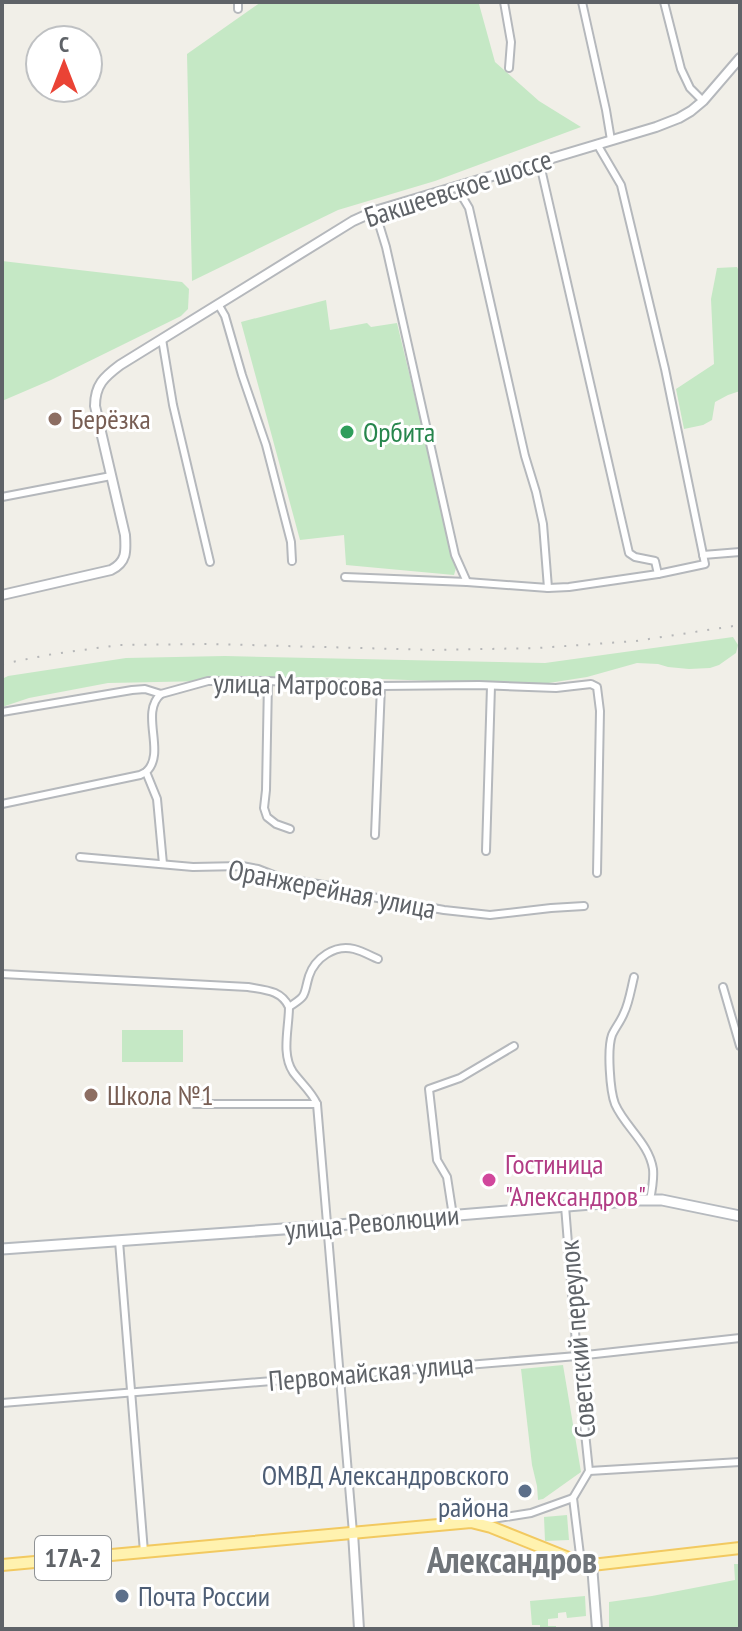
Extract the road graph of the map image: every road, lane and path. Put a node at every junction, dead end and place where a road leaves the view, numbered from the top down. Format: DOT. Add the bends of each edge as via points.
graph roads {
  1 [pos="504,2"];
  2 [pos="582,2"];
  3 [pos="664,2"];
  4 [pos="740,58"];
  5 [pos="509,68"];
  6 [pos="703,101"];
  7 [pos="611,140"];
  8 [pos="597,144"];
  9 [pos="536,163"];
  10 [pos="456,186"];
  11 [pos="375,211"];
  12 [pos="218,304"];
  13 [pos="162,339"];
  14 [pos="111,476"];
  15 [pos="2,497"];
  16 [pos="740,552"];
  17 [pos="703,555"];
  18 [pos="292,561"];
  19 [pos="210,562"];
  20 [pos="658,574"];
  21 [pos="345,577"];
  22 [pos="467,582"];
  23 [pos="548,588"];
  24 [pos="2,595"];
  25 [pos="268,681"];
  26 [pos="381,686"];
  27 [pos="491,686"];
  28 [pos="161,694"];
  29 [pos="2,712"];
  30 [pos="146,772"];
  31 [pos="2,804"];
  32 [pos="290,829"];
  33 [pos="375,835"];
  34 [pos="486,851"];
  35 [pos="80,857"];
  36 [pos="163,864"];
  37 [pos="597,873"];
  38 [pos="584,906"];
  39 [pos="378,959"];
  40 [pos="2,974"];
  41 [pos="634,977"];
  42 [pos="723,987"];
  43 [pos="289,1007"];
  44 [pos="514,1046"];
  45 [pos="740,1046"];
  46 [pos="194,1104"];
  47 [pos="317,1104"];
  48 [pos="650,1200"];
  49 [pos="565,1206"];
  50 [pos="453,1216"];
  51 [pos="740,1216"];
  52 [pos="326,1226"];
  53 [pos="119,1241"];
  54 [pos="2,1249"];
  55 [pos="740,1338"];
  56 [pos="577,1356"];
  57 [pos="341,1374"];
  58 [pos="131,1392"];
  59 [pos="2,1403"];
  60 [pos="740,1462"];
  61 [pos="589,1471"];
  62 [pos="573,1498"];
  63 [pos="471,1522"];
  64 [pos="353,1533"];
  65 [pos="740,1548"];
  66 [pos="144,1552"];
  67 [pos="586,1564"];
  68 [pos="2,1565"];
  69 [pos="359,1629"];
  70 [pos="597,1629"];
  1 -- 5 [label="street"];
  2 -- 7 [label="street"];
  3 -- 6 [label="street" via="681,69"];
  4 -- 6 [label="street, Бакшеевское шоссе"];
  6 -- 7 [label="street, Бакшеевское шоссе" via="679,118"];
  7 -- 8 [label="street, Бакшеевское шоссе"];
  8 -- 9 [label="street, Бакшеевское шоссе"];
  8 -- 17 [label="street" via="621,185"];
  9 -- 10 [label="street, Бакшеевское шоссе"];
  9 -- 20 [label="street" via="629,553 655,561"];
  10 -- 11 [label="street, Бакшеевское шоссе"];
  10 -- 23 [label="street" via="469,208 536,492"];
  11 -- 12 [label="street, Бакшеевское шоссе"];
  11 -- 22 [label="street" via="455,555"];
  12 -- 13 [label="street, Бакшеевское шоссе"];
  12 -- 18 [label="street" via="266,445"];
  13 -- 14 [label="street, Бакшеевское шоссе" via="108,373 98,386 95,406"];
  13 -- 19 [label="street"];
  14 -- 15 [label="street"];
  14 -- 24 [label="street" via="125,535 126,551 119,566"];
  16 -- 17 [label="street"];
  17 -- 20 [label="street" via="705,564"];
  20 -- 23 [label="street"];
  21 -- 22 [label="street"];
  22 -- 23 [label="street"];
  25 -- 26 [label="street, улица Матросова"];
  25 -- 28 [label="street, улица Матросова" via="208,681"];
  25 -- 32 [label="street" via="264,808 267,817"];
  26 -- 27 [label="street, улица Матросова"];
  26 -- 33 [label="street"];
  27 -- 34 [label="street"];
  27 -- 37 [label="street, улица Матросова" via="597,687"];
  28 -- 29 [label="street, улица Матросова" via="132,690"];
  28 -- 30 [label="street" via="153,705 154,761"];
  30 -- 31 [label="street"];
  30 -- 36 [label="street" via="157,799"];
  35 -- 36 [label="street, Оранжерейная улица"];
  36 -- 38 [label="street, Оранжерейная улица" via="242,866 361,895 490,915"];
  39 -- 43 [label="street" via="354,948 328,953 315,964 302,999"];
  40 -- 43 [label="street" via="248,987 272,991"];
  41 -- 48 [label="street" via="626,1011 612,1037 612,1092 650,1156"];
  42 -- 45 [label="street"];
  43 -- 47 [label="street" via="287,1062"];
  44 -- 50 [label="street" via="460,1078 429,1089 437,1160 447,1177"];
  46 -- 47 [label="street"];
  47 -- 52 [label="street"];
  48 -- 49 [label="main road, улица Революции"];
  48 -- 51 [label="main road, улица Революции"];
  49 -- 50 [label="main road, улица Революции"];
  49 -- 56 [label="street, Советский переулок"];
  50 -- 52 [label="main road, улица Революции"];
  52 -- 53 [label="main road, улица Революции"];
  52 -- 57 [label="street"];
  53 -- 54 [label="main road, улица Революции"];
  53 -- 58 [label="street"];
  55 -- 56 [label="street, Первомайская улица"];
  56 -- 57 [label="street, Первомайская улица"];
  56 -- 61 [label="street, Советский переулок"];
  57 -- 58 [label="street, Первомайская улица"];
  57 -- 64 [label="street"];
  58 -- 59 [label="street, Первомайская улица"];
  58 -- 66 [label="street"];
  60 -- 61 [label="street"];
  61 -- 62 [label="street"];
  62 -- 63 [label="street" via="531,1513"];
  62 -- 67 [label="street"];
  63 -- 64 [label="main road, 17А-2"];
  63 -- 67 [label="main road, 17А-2"];
  64 -- 66 [label="main road, 17А-2"];
  64 -- 69 [label="street"];
  65 -- 67 [label="main road, 17А-2"];
  66 -- 68 [label="main road, 17А-2"];
  67 -- 70 [label="street"];
}
